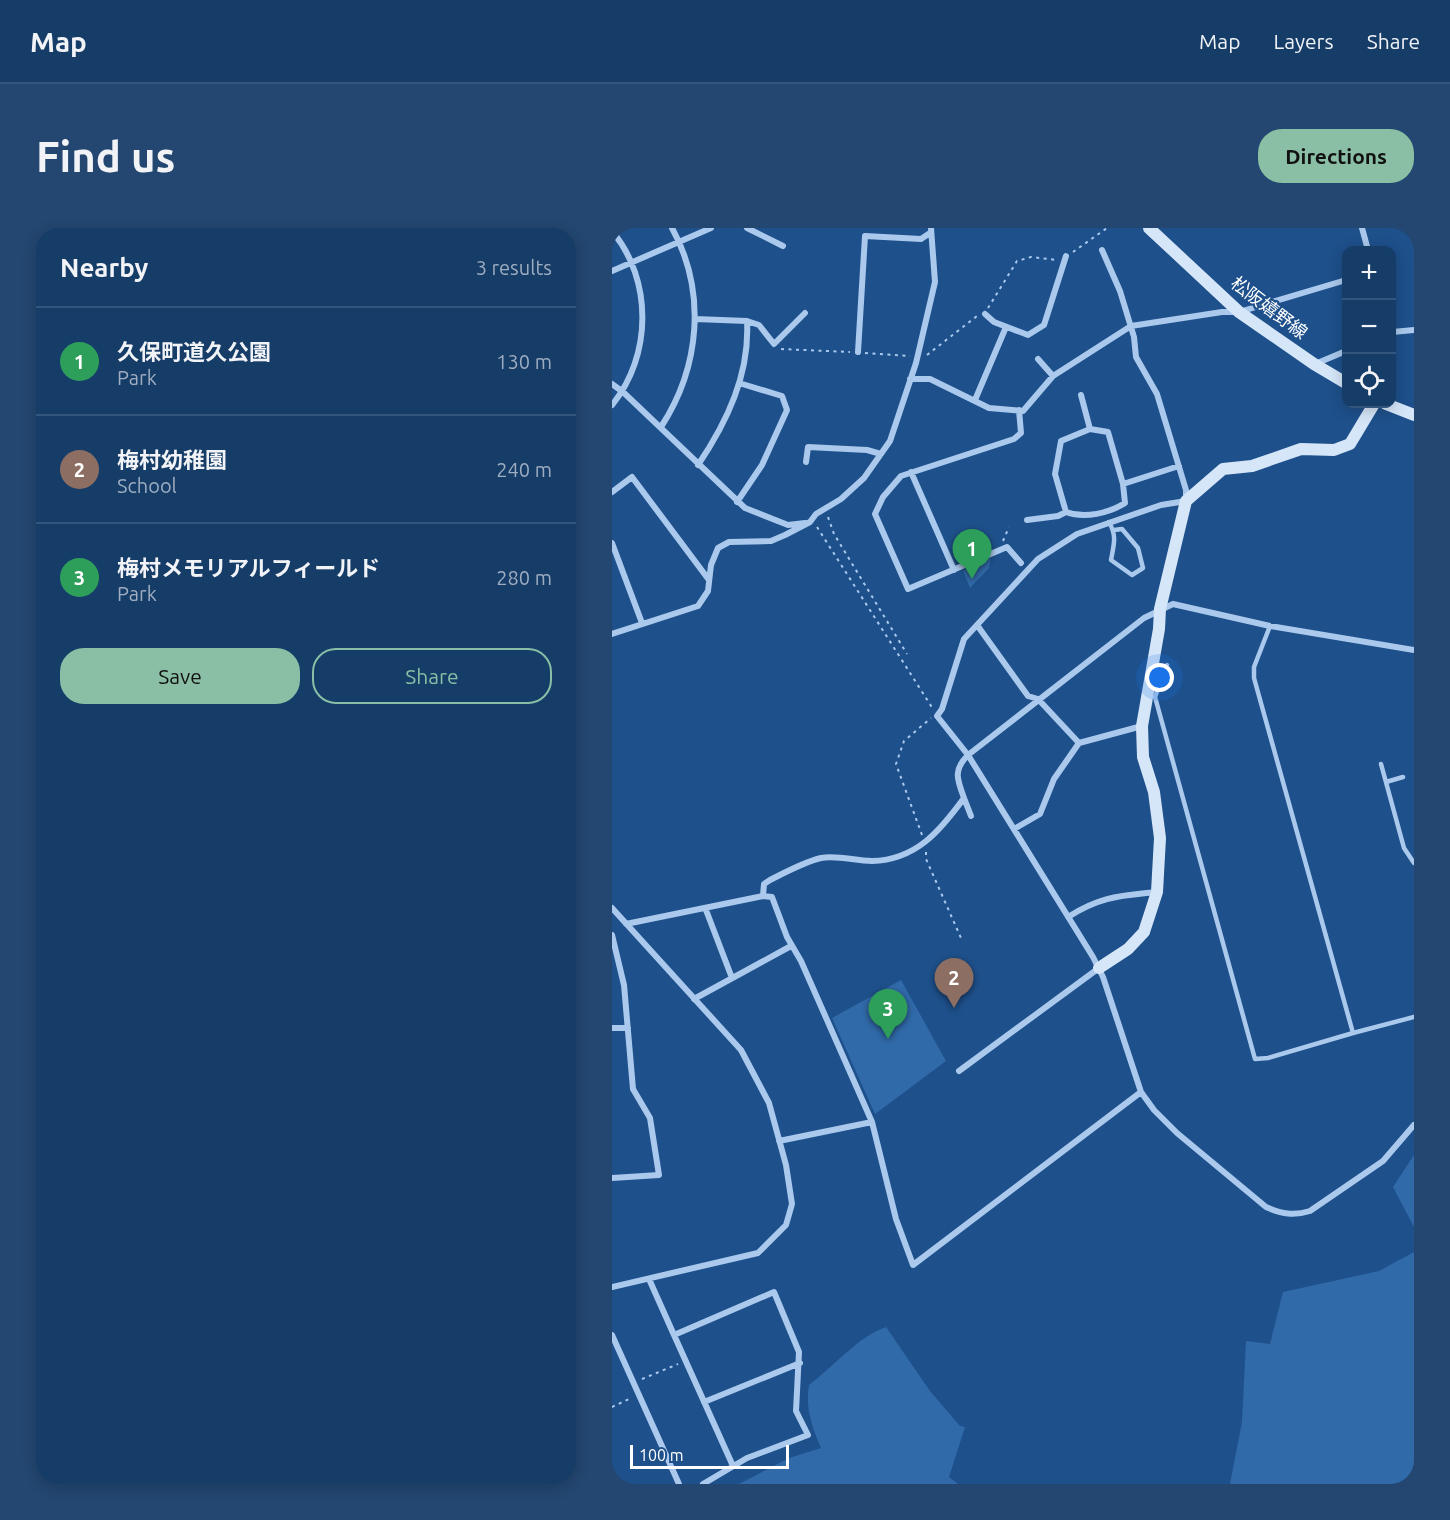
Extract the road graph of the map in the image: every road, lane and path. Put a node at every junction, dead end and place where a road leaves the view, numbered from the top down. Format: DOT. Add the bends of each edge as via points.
graph roads {
  1 [pos="672,228"];
  2 [pos="711,228"];
  3 [pos="747,228"];
  4 [pos="1107,228"];
  5 [pos="1149,228"];
  6 [pos="1362,228"];
  7 [pos="931,230"];
  8 [pos="612,231"];
  9 [pos="679,242"];
  10 [pos="783,246"];
  11 [pos="1367,246"];
  12 [pos="1102,250"];
  13 [pos="1066,256"];
  14 [pos="631,262"];
  15 [pos="612,271"];
  16 [pos="1342,281"];
  17 [pos="1239,312"];
  18 [pos="805,313"];
  19 [pos="985,314"];
  20 [pos="695,319"];
  21 [pos="747,321"];
  22 [pos="1131,326"];
  23 [pos="1006,327"];
  24 [pos="1414,330"];
  25 [pos="1396,332"];
  26 [pos="774,344"];
  27 [pos="858,352"];
  28 [pos="1342,353"];
  29 [pos="1038,359"];
  30 [pos="917,360"];
  31 [pos="1314,364"];
  32 [pos="1053,376"];
  33 [pos="910,379"];
  34 [pos="1342,379"];
  35 [pos="739,383"];
  36 [pos="612,384"];
  37 [pos="623,392"];
  38 [pos="1081,394"];
  39 [pos="975,400"];
  40 [pos="612,405"];
  41 [pos="1372,408"];
  42 [pos="1396,408"];
  43 [pos="1018,410"];
  44 [pos="1414,415"];
  45 [pos="661,427"];
  46 [pos="1090,429"];
  47 [pos="881,454"];
  48 [pos="806,462"];
  49 [pos="698,465"];
  50 [pos="1179,466"];
  51 [pos="911,472"];
  52 [pos="1124,484"];
  53 [pos="612,492"];
  54 [pos="1186,501"];
  55 [pos="737,502"];
  56 [pos="825,509"];
  57 [pos="1066,512"];
  58 [pos="1027,520"];
  59 [pos="810,522"];
  60 [pos="1109,522"];
  61 [pos="1114,530"];
  62 [pos="612,543"];
  63 [pos="1021,563"];
  64 [pos="954,570"];
  65 [pos="710,580"];
  66 [pos="1160,609"];
  67 [pos="642,623"];
  68 [pos="977,625"];
  69 [pos="1270,626"];
  70 [pos="612,634"];
  71 [pos="1414,650"];
  72 [pos="908,654"];
  73 [pos="1167,665"];
  74 [pos="1038,699"];
  75 [pos="932,707"];
  76 [pos="937,716"];
  77 [pos="1142,726"];
  78 [pos="1079,743"];
  79 [pos="968,755"];
  80 [pos="1381,764"];
  81 [pos="1403,777"];
  82 [pos="1386,782"];
  83 [pos="964,798"];
  84 [pos="971,816"];
  85 [pos="1014,829"];
  86 [pos="925,843"];
  87 [pos="1414,863"];
  88 [pos="1157,892"];
  89 [pos="763,896"];
  90 [pos="612,908"];
  91 [pos="706,910"];
  92 [pos="1068,917"];
  93 [pos="626,924"];
  94 [pos="612,935"];
  95 [pos="962,938"];
  96 [pos="791,946"];
  97 [pos="1099,968"];
  98 [pos="732,978"];
  99 [pos="694,999"];
  100 [pos="1414,1017"];
  101 [pos="612,1028"];
  102 [pos="628,1028"];
  103 [pos="1353,1033"];
  104 [pos="959,1071"];
  105 [pos="1141,1092"];
  106 [pos="872,1122"];
  107 [pos="1414,1125"];
  108 [pos="779,1142"];
  109 [pos="612,1179"];
  110 [pos="649,1280"];
  111 [pos="612,1287"];
  112 [pos="612,1335"];
  113 [pos="674,1335"];
  114 [pos="685,1360"];
  115 [pos="800,1363"];
  116 [pos="634,1383"];
  117 [pos="639,1395"];
  118 [pos="704,1402"];
  119 [pos="612,1407"];
  120 [pos="733,1466"];
  121 [pos="612,1480"];
  122 [pos="614,1484"];
  123 [pos="679,1484"];
  124 [pos="703,1484"];
  1 -- 9 [label="street"];
  2 -- 9 [label="street"];
  3 -- 10 [label="street"];
  4 -- 13 [label="path"];
  5 -- 17 [label="street, 松阪嬉野線"];
  6 -- 11 [label="street"];
  7 -- 27 [label="street" via="921,239 865,236"];
  7 -- 30 [label="street" via="934,282"];
  8 -- 14 [label="street"];
  9 -- 14 [label="street"];
  9 -- 20 [label="street" via="693,284"];
  12 -- 22 [label="street"];
  13 -- 19 [label="path" via="1058,260 1031,257 1017,261"];
  13 -- 23 [label="street" via="1044,325 1028,335"];
  14 -- 15 [label="street"];
  14 -- 37 [label="street" via="643,323 639,355"];
  16 -- 17 [label="street"];
  17 -- 22 [label="street"];
  17 -- 31 [label="street, 松阪嬉野線"];
  18 -- 26 [label="street"];
  19 -- 23 [label="street"];
  19 -- 30 [label="path" via="976,316"];
  20 -- 21 [label="street"];
  20 -- 45 [label="street" via="686,376"];
  21 -- 26 [label="street" via="759,325"];
  21 -- 35 [label="street"];
  22 -- 32 [label="street"];
  22 -- 50 [label="street" via="1136,357 1157,394"];
  23 -- 39 [label="street"];
  24 -- 25 [label="street"];
  26 -- 27 [label="path" via="779,348"];
  27 -- 30 [label="path"];
  28 -- 31 [label="street"];
  29 -- 32 [label="street"];
  30 -- 33 [label="street"];
  31 -- 34 [label="street, 松阪嬉野線"];
  32 -- 43 [label="street" via="1023,411"];
  33 -- 39 [label="street" via="930,379"];
  33 -- 47 [label="street" via="890,441"];
  35 -- 49 [label="street" via="718,433"];
  35 -- 55 [label="street" via="782,396 787,410 762,465"];
  36 -- 37 [label="street"];
  37 -- 40 [label="street"];
  37 -- 45 [label="street"];
  38 -- 46 [label="street"];
  39 -- 43 [label="street" via="989,408"];
  41 -- 54 [label="street" via="1350,444 1334,450 1301,449 1252,466 1223,469"];
  42 -- 44 [label="street"];
  43 -- 51 [label="street" via="1021,434 1014,439"];
  45 -- 49 [label="street"];
  46 -- 52 [label="street" via="1108,432"];
  46 -- 57 [label="street" via="1062,441 1055,474"];
  47 -- 48 [label="street" via="808,447"];
  47 -- 56 [label="street" via="864,478"];
  49 -- 55 [label="street"];
  50 -- 52 [label="street"];
  50 -- 54 [label="street"];
  51 -- 64 [label="street"];
  51 -- 64 [label="street" via="901,476 875,514 908,589"];
  52 -- 57 [label="street" via="1125,502 1116,508 1103,513"];
  53 -- 65 [label="street" via="632,477"];
  54 -- 60 [label="street"];
  54 -- 66 [label="street"];
  55 -- 59 [label="street" via="788,525"];
  56 -- 59 [label="street"];
  56 -- 72 [label="path" via="834,534"];
  57 -- 58 [label="street"];
  59 -- 65 [label="street" via="771,542 739,541 718,548"];
  59 -- 75 [label="path"];
  60 -- 61 [label="lane"];
  60 -- 68 [label="street" via="1077,534 1038,559"];
  61 -- 61 [label="lane" via="1112,560 1132,575 1143,568 1138,548 1122,529"];
  62 -- 67 [label="street"];
  63 -- 64 [label="street" via="1007,547"];
  65 -- 67 [label="street" via="698,606"];
  66 -- 69 [label="street" via="1173,604"];
  66 -- 74 [label="street"];
  66 -- 77 [label="street"];
  67 -- 70 [label="street"];
  68 -- 74 [label="street" via="1028,696"];
  68 -- 76 [label="street" via="959,649"];
  69 -- 71 [label="street"];
  69 -- 103 [label="lane" via="1254,667 1254,678"];
  73 -- 103 [label="lane" via="1155,697 1256,1059"];
  74 -- 78 [label="street"];
  74 -- 79 [label="street"];
  76 -- 79 [label="street"];
  76 -- 86 [label="path" via="904,741 896,764"];
  77 -- 78 [label="street"];
  77 -- 88 [label="street" via="1143,758 1154,792 1160,838"];
  78 -- 85 [label="street" via="1054,779 1040,814"];
  79 -- 83 [label="street" via="959,764 956,776"];
  79 -- 85 [label="street"];
  80 -- 82 [label="lane"];
  81 -- 82 [label="lane"];
  82 -- 87 [label="lane" via="1404,848"];
  83 -- 84 [label="street"];
  83 -- 86 [label="street" via="940,831"];
  85 -- 92 [label="street"];
  86 -- 89 [label="street" via="910,853 873,861 816,860 764,884"];
  86 -- 95 [label="path" via="926,859"];
  88 -- 92 [label="street" via="1091,902"];
  88 -- 97 [label="street" via="1144,932 1128,949"];
  89 -- 91 [label="street"];
  89 -- 96 [label="street" via="772,897"];
  90 -- 93 [label="street"];
  91 -- 93 [label="street"];
  91 -- 98 [label="street"];
  92 -- 97 [label="street"];
  93 -- 99 [label="street"];
  94 -- 102 [label="street" via="624,985"];
  96 -- 98 [label="street"];
  96 -- 106 [label="street"];
  97 -- 104 [label="street"];
  97 -- 105 [label="street"];
  98 -- 99 [label="street"];
  99 -- 108 [label="street" via="741,1050 757,1076"];
  100 -- 103 [label="lane"];
  101 -- 102 [label="street"];
  102 -- 109 [label="street" via="633,1089 650,1118 659,1175"];
  105 -- 106 [label="street" via="913,1264 896,1219"];
  105 -- 107 [label="street" via="1178,1133 1266,1207 1297,1215 1310,1211 1383,1161"];
  106 -- 108 [label="street"];
  108 -- 110 [label="street" via="792,1204 786,1225 772,1241 758,1252"];
  110 -- 111 [label="street"];
  110 -- 113 [label="street"];
  112 -- 116 [label="street"];
  113 -- 114 [label="street"];
  113 -- 115 [label="street" via="774,1292 800,1352"];
  114 -- 116 [label="path"];
  114 -- 118 [label="street"];
  115 -- 118 [label="street"];
  115 -- 120 [label="street" via="796,1411 808,1435"];
  116 -- 117 [label="street"];
  117 -- 119 [label="path"];
  117 -- 123 [label="street"];
  118 -- 120 [label="street"];
  120 -- 124 [label="street"];
  121 -- 122 [label="street"];
}
